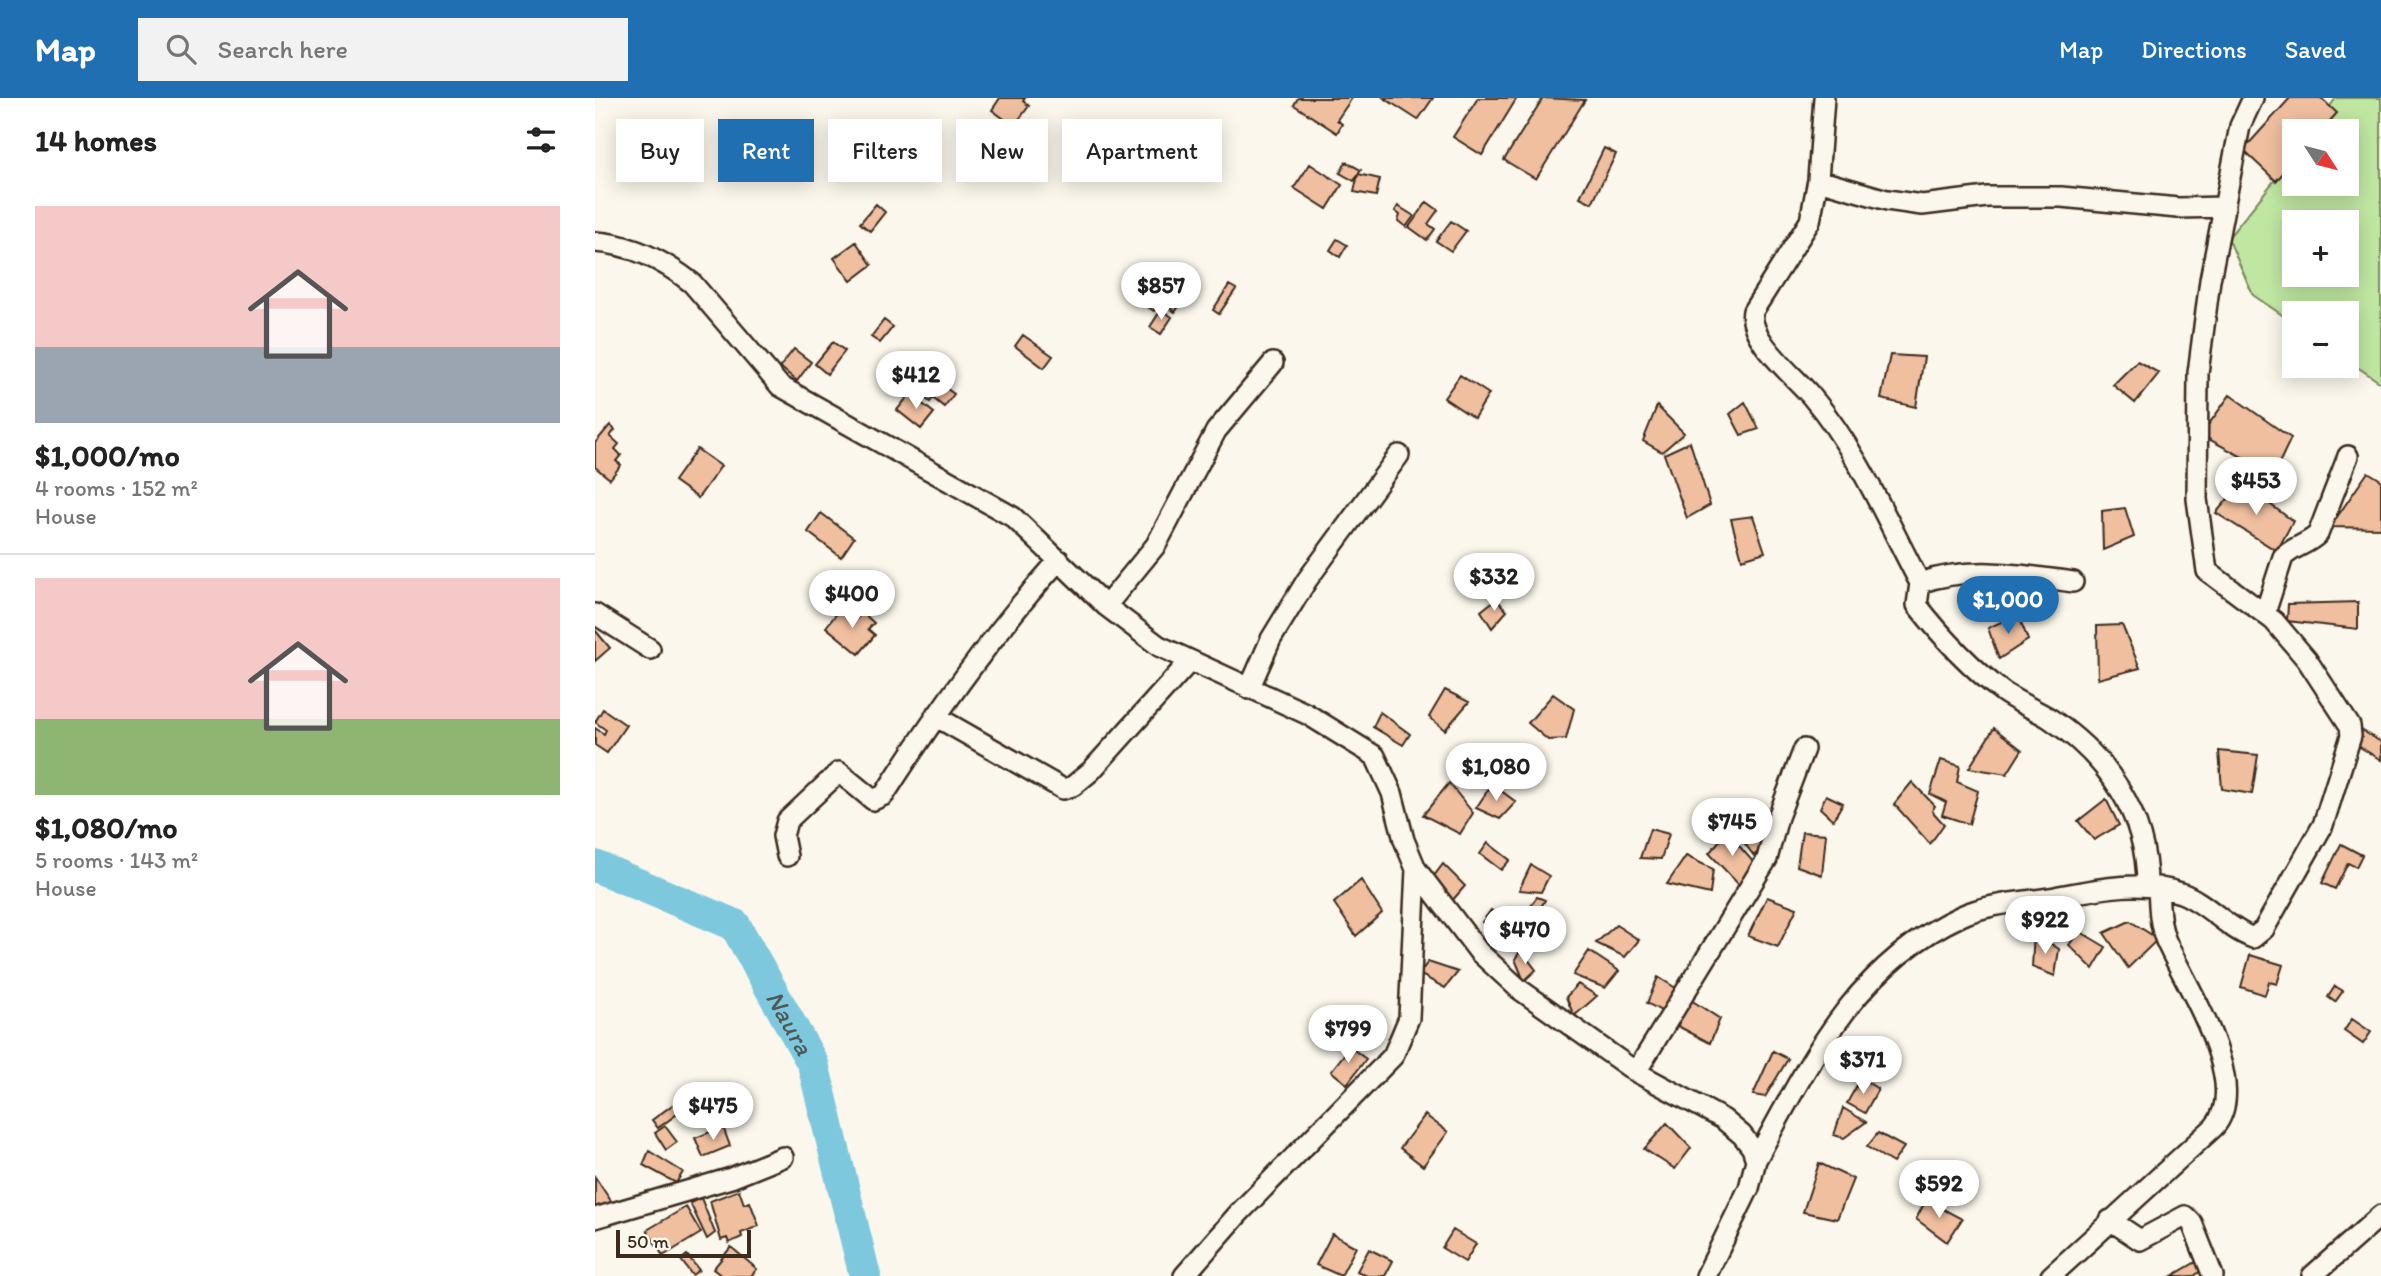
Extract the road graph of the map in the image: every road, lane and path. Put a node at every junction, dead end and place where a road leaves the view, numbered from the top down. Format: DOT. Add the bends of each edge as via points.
graph roads {
  1 [pos="1823,98"];
  2 [pos="2253,98"];
  3 [pos="1818,180"];
  4 [pos="2225,207"];
  5 [pos="595,242"];
  6 [pos="1273,363"];
  7 [pos="1399,456"];
  8 [pos="2348,456"];
  9 [pos="1059,560"];
  10 [pos="2074,582"];
  11 [pos="1920,583"];
  12 [pos="1106,606"];
  13 [pos="2265,613"];
  14 [pos="595,614"];
  15 [pos="650,649"];
  16 [pos="1190,661"];
  17 [pos="1249,689"];
  18 [pos="935,716"];
  19 [pos="1804,749"];
  20 [pos="787,856"];
  21 [pos="1416,869"];
  22 [pos="2152,886"];
  23 [pos="1636,1072"];
  24 [pos="783,1157"];
  25 [pos="1756,1160"];
  26 [pos="2381,1214"];
  27 [pos="595,1218"];
  28 [pos="2110,1220"];
  29 [pos="1184,1276"];
  30 [pos="1706,1276"];
  31 [pos="2051,1276"];
  32 [pos="2213,1276"];
  33 [pos="2312,1276"];
  1 -- 3 [label="street"];
  2 -- 4 [label="street" via="2240,126"];
  3 -- 4 [label="street" via="1922,205 1987,197 2061,197 2178,208"];
  3 -- 11 [label="street" via="1804,234 1751,320 1762,342 1814,398 1843,439"];
  4 -- 13 [label="street" via="2198,373 2201,542 2207,571 2214,579"];
  5 -- 9 [label="street" via="635,249 677,271 780,386 996,506"];
  6 -- 12 [label="street" via="1216,432 1156,545"];
  7 -- 17 [label="street" via="1307,580 1271,639"];
  8 -- 13 [label="street" via="2318,534 2283,557"];
  9 -- 12 [label="street"];
  9 -- 18 [label="street" via="1013,611"];
  10 -- 11 [label="street" via="1991,572"];
  11 -- 22 [label="street" via="1917,605 1942,637 1987,679 2060,727 2105,768 2140,828"];
  12 -- 16 [label="street" via="1159,646"];
  13 -- 22 [label="street" via="2307,660 2350,726 2351,736 2323,825 2264,929 2253,938 2192,898"];
  14 -- 15 [label="street"];
  16 -- 17 [label="street"];
  16 -- 18 [label="street" via="1091,771 1063,789"];
  17 -- 21 [label="street" via="1307,714 1375,756"];
  18 -- 20 [label="street" via="879,799 866,795 843,772 834,775 786,821"];
  19 -- 23 [label="street" via="1767,859"];
  21 -- 23 [label="street" via="1479,952 1509,980"];
  21 -- 29 [label="street" via="1409,1018 1393,1056 1239,1213"];
  22 -- 25 [label="street" via="2112,887 1988,908 1962,915 1916,943 1870,978 1836,1021"];
  22 -- 28 [label="street" via="2165,938 2226,1078 2225,1110 2214,1127"];
  23 -- 25 [label="street" via="1723,1119 1742,1135"];
  24 -- 27 [label="street" via="731,1178"];
  25 -- 30 [label="street" via="1749,1188"];
  26 -- 33 [label="street"];
  28 -- 31 [label="street"];
  28 -- 32 [label="street" via="2140,1240 2185,1216"];
}
